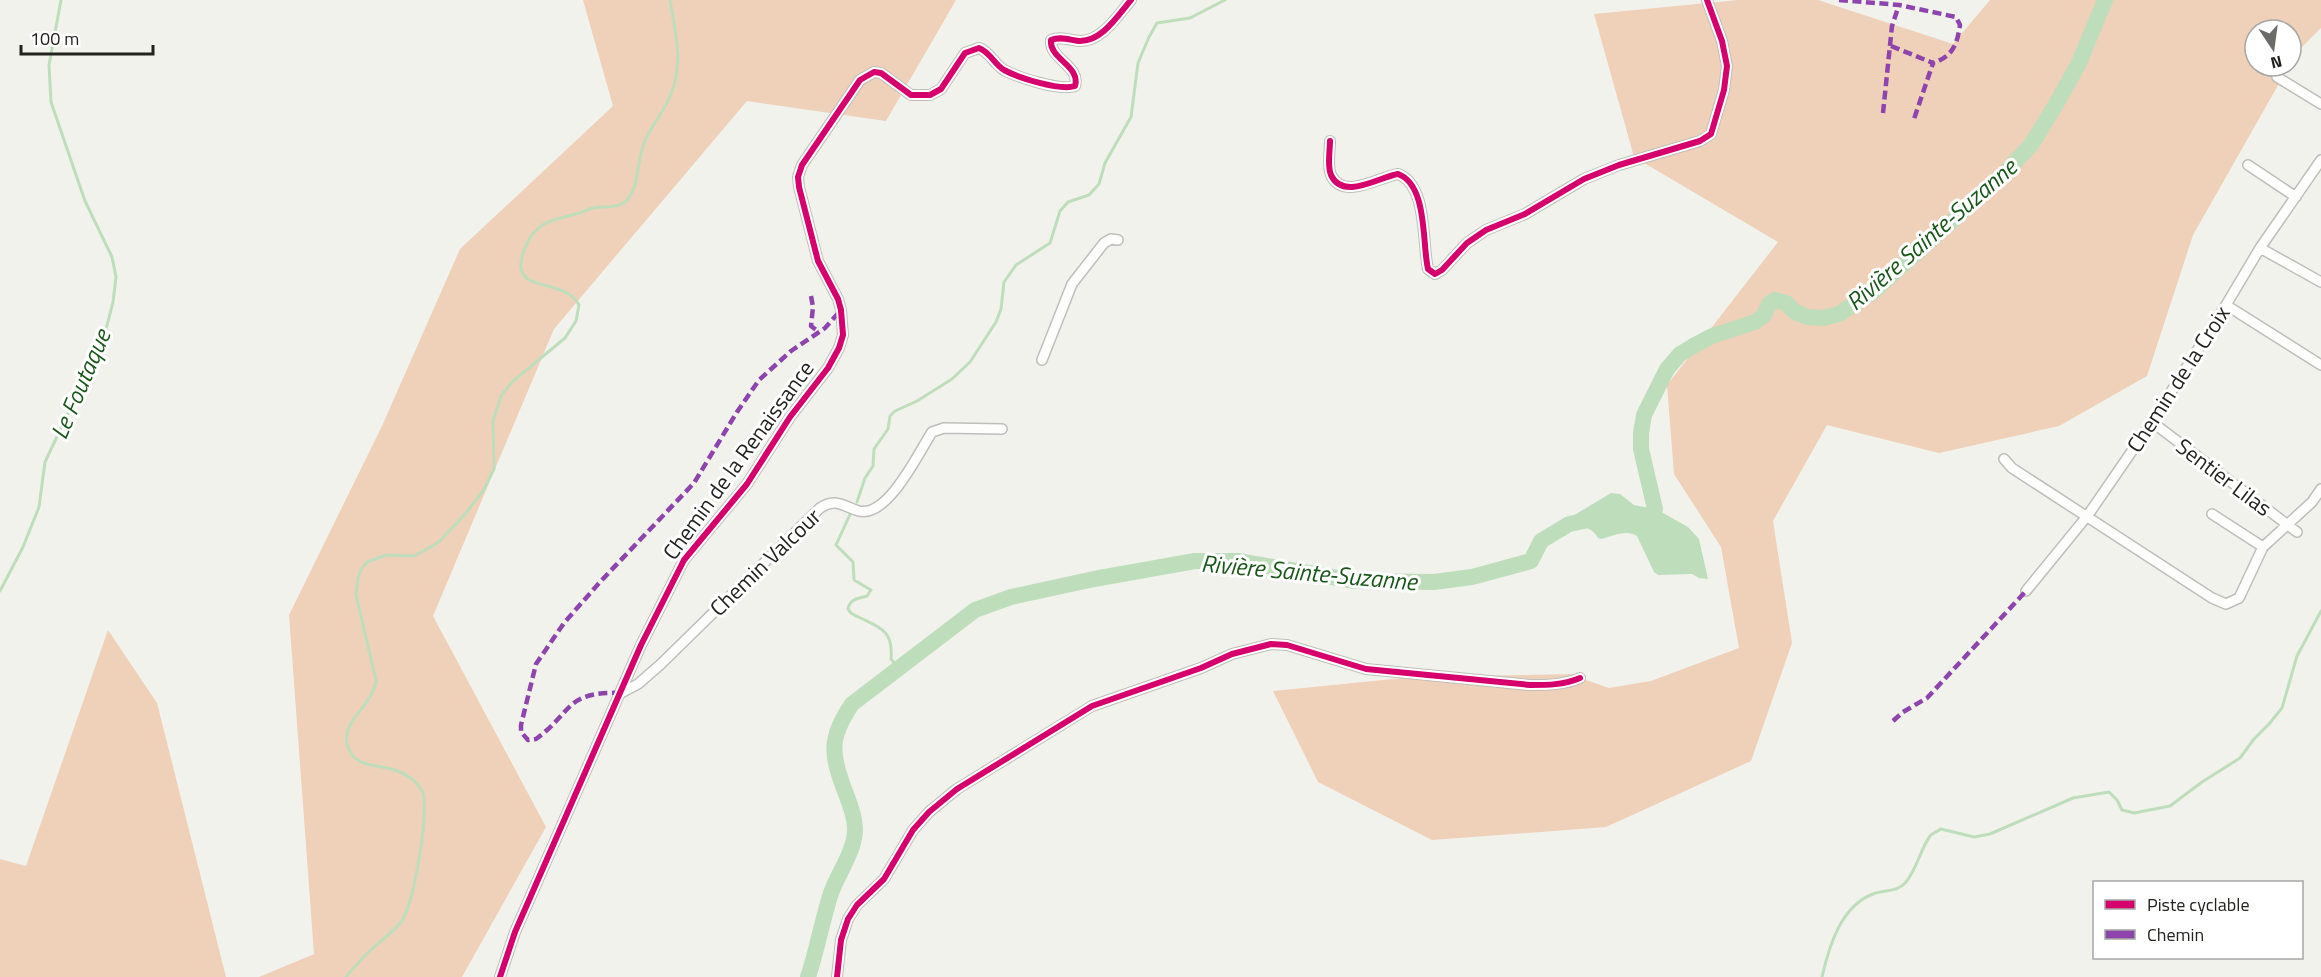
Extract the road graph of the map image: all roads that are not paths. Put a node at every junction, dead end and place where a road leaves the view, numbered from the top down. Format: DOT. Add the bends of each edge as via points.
graph roads {
  1 [pos="1131,0"];
  2 [pos="1707,0"];
  3 [pos="2279,78"];
  4 [pos="2321,104"];
  5 [pos="1330,141"];
  6 [pos="2321,160"];
  7 [pos="2248,165"];
  8 [pos="2317,173"];
  9 [pos="2296,197"];
  10 [pos="1118,240"];
  11 [pos="2260,248"];
  12 [pos="2321,282"];
  13 [pos="2226,305"];
  14 [pos="1042,360"];
  15 [pos="2321,365"];
  16 [pos="2152,422"];
  17 [pos="1002,429"];
  18 [pos="2004,459"];
  19 [pos="2321,489"];
  20 [pos="2212,514"];
  21 [pos="2088,515"];
  22 [pos="2287,525"];
  23 [pos="2297,532"];
  24 [pos="2263,548"];
  25 [pos="2025,591"];
  26 [pos="1580,678"];
  27 [pos="621,693"];
  28 [pos="500,977"];
  29 [pos="837,977"];
  1 -- 27 [label="street, Chemin de la Renaissance" via="1092,39 1051,40 1053,52 1075,77 1076,85 1070,87 1054,86 1005,70 979,48 965,52 941,89 930,95 911,94 881,73 874,72 860,80 807,156 798,177 818,261 841,310 843,335 839,348 747,484 684,560"];
  2 -- 5 [label="street" via="1727,66 1711,134 1584,179 1525,214 1486,230 1436,274 1428,269 1426,261 1423,212 1406,179 1398,174 1354,188 1343,186 1331,175"];
  3 -- 4 [label="street"];
  6 -- 8 [label="street, Chemin de la Croix"];
  7 -- 9 [label="street"];
  8 -- 9 [label="street, Chemin de la Croix"];
  9 -- 11 [label="street, Chemin de la Croix"];
  10 -- 14 [label="street" via="1104,243 1072,284"];
  11 -- 12 [label="street"];
  11 -- 13 [label="street, Chemin de la Croix"];
  13 -- 15 [label="street"];
  13 -- 16 [label="street, Chemin de la Croix"];
  16 -- 21 [label="street, Chemin de la Croix"];
  16 -- 22 [label="street, Sentier Lilas"];
  17 -- 27 [label="street, Chemin Valcour" via="944,428 932,432 899,485 877,508 861,512 834,502 820,508 661,664"];
  18 -- 21 [label="street" via="2012,468"];
  19 -- 22 [label="street"];
  20 -- 24 [label="street"];
  21 -- 24 [label="street" via="2226,604 2239,598"];
  21 -- 25 [label="street, Chemin de la Croix"];
  22 -- 23 [label="street, Sentier Lilas"];
  22 -- 24 [label="street"];
  26 -- 29 [label="street" via="1530,685 1366,669 1272,644 1232,654 1092,706 957,789 929,812 913,830 884,879 848,919"];
  27 -- 28 [label="street, Chemin de la Renaissance" via="515,932"];
}
